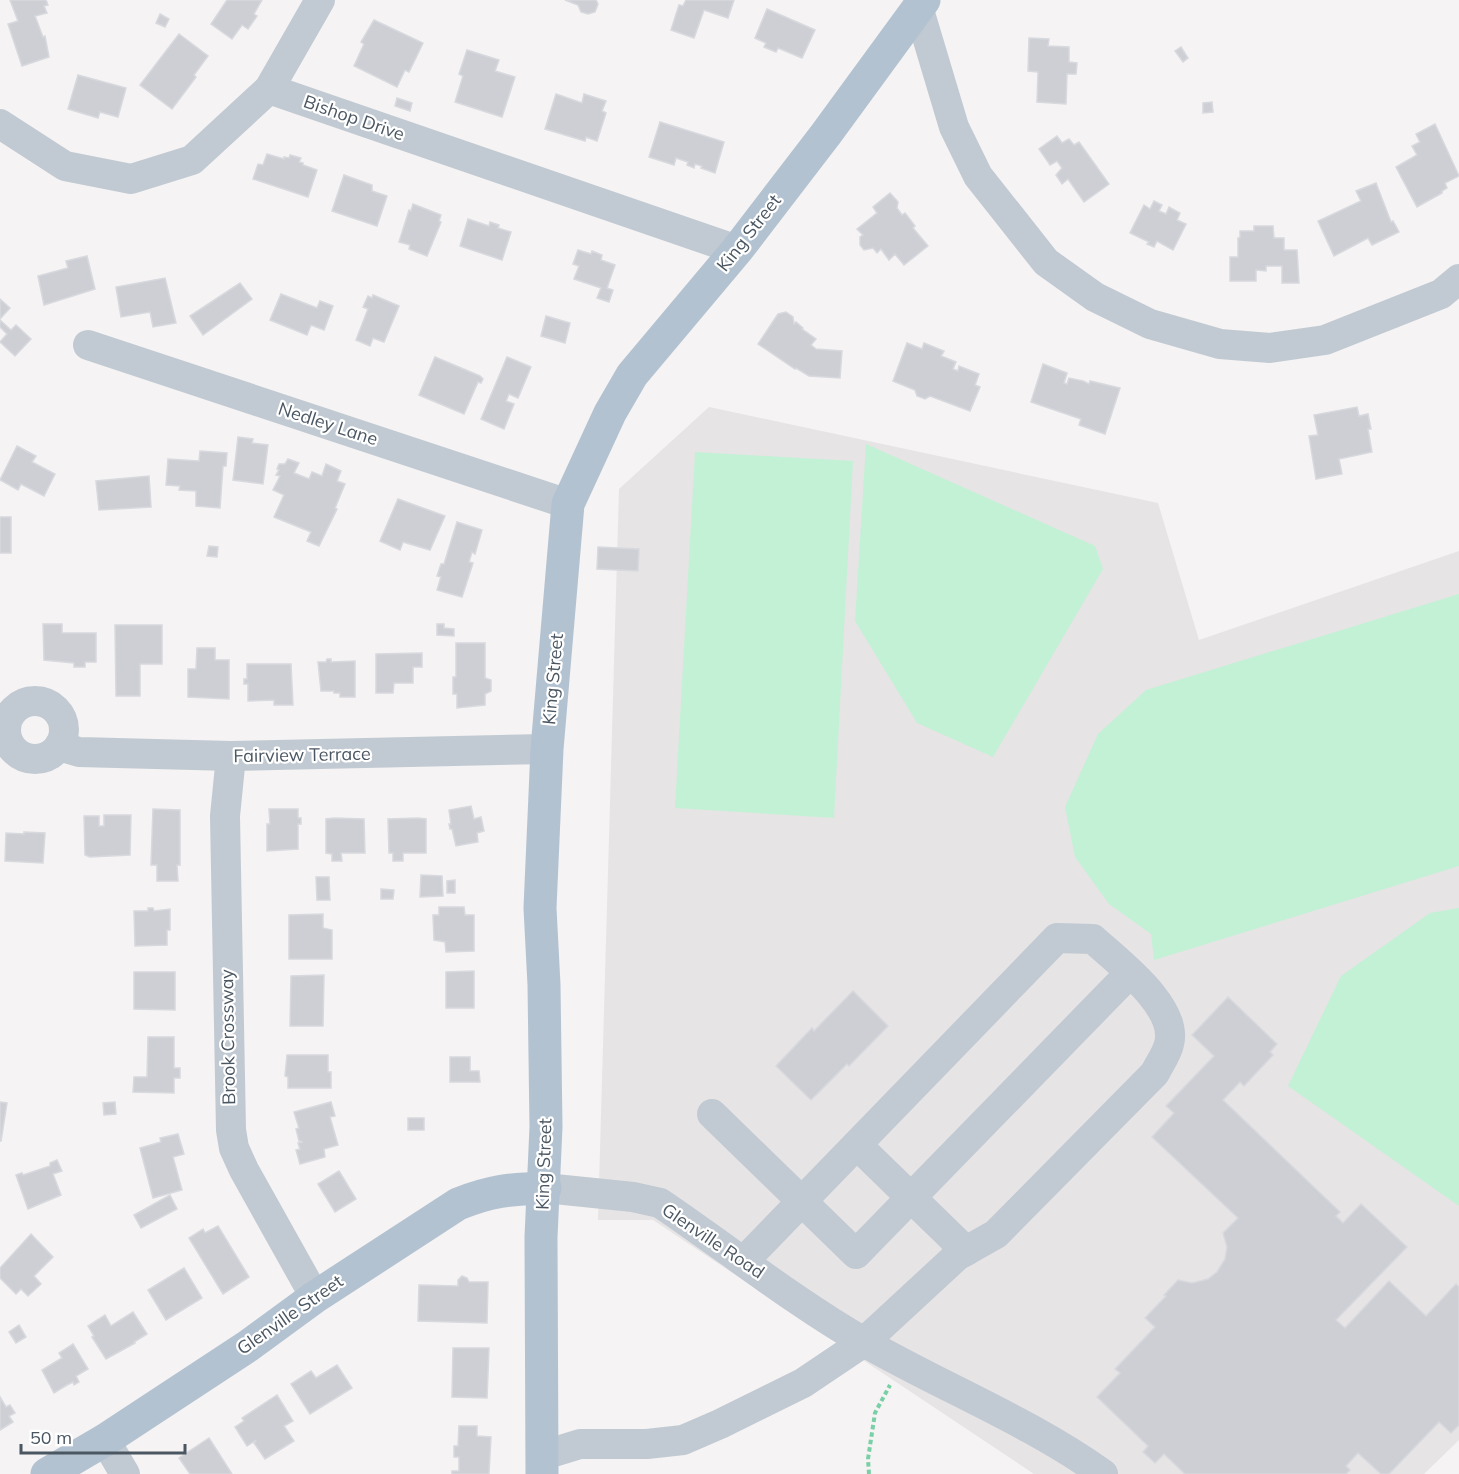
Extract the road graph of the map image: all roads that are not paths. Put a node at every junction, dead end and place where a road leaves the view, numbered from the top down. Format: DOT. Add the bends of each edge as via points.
graph roads {
  1 [pos="320,0"];
  2 [pos="922,5"];
  3 [pos="269,88"];
  4 [pos="0,124"];
  5 [pos="737,250"];
  6 [pos="1459,279"];
  7 [pos="88,345"];
  8 [pos="568,504"];
  9 [pos="59,746"];
  10 [pos="547,749"];
  11 [pos="231,756"];
  12 [pos="1130,973"];
  13 [pos="712,1114"];
  14 [pos="857,1145"];
  15 [pos="545,1188"];
  16 [pos="911,1197"];
  17 [pos="802,1202"];
  18 [pos="966,1251"];
  19 [pos="744,1261"];
  20 [pos="315,1296"];
  21 [pos="864,1342"];
  22 [pos="105,1440"];
  23 [pos="541,1465"];
  24 [pos="47,1474"];
  25 [pos="125,1474"];
  26 [pos="1103,1474"];
  1 -- 3 [label="street"];
  2 -- 5 [label="main road, King Street"];
  2 -- 6 [label="street" via="954,127 978,176 1046,262 1095,297 1149,324 1220,344 1270,348 1325,339 1442,294"];
  3 -- 4 [label="street" via="192,160 131,179 65,166"];
  3 -- 5 [label="street, Bishop Drive"];
  5 -- 8 [label="main road, King Street" via="632,375"];
  7 -- 8 [label="street, Nedley Lane"];
  8 -- 10 [label="main road, King Street"];
  9 -- 11 [label="street, Fairview Terrace" via="79,752"];
  10 -- 11 [label="street, Fairview Terrace"];
  10 -- 15 [label="main road, King Street" via="540,908"];
  11 -- 20 [label="street, Brook Crossway" via="225,816 231,1130 244,1170"];
  12 -- 14 [label="street" via="1093,939 1058,938"];
  12 -- 16 [label="street"];
  12 -- 18 [label="street" via="1154,996 1167,1017 1170,1043 1155,1073 996,1234"];
  13 -- 17 [label="street"];
  14 -- 16 [label="street"];
  14 -- 17 [label="street"];
  15 -- 19 [label="street, Glenville Road" via="660,1203"];
  15 -- 20 [label="main road, Glenville Street" via="484,1193 458,1204"];
  15 -- 23 [label="main road, King Street" via="541,1237"];
  16 -- 17 [label="street" via="856,1254"];
  16 -- 18 [label="street"];
  17 -- 19 [label="street"];
  18 -- 21 [label="street"];
  19 -- 21 [label="street, Glenville Road"];
  20 -- 22 [label="main road, Glenville Street" via="248,1346"];
  21 -- 23 [label="street" via="803,1383 683,1440 580,1444"];
  21 -- 26 [label="street, Glenville Road" via="1035,1432"];
  22 -- 24 [label="main road, Glenville Street"];
  22 -- 25 [label="street"];
}
